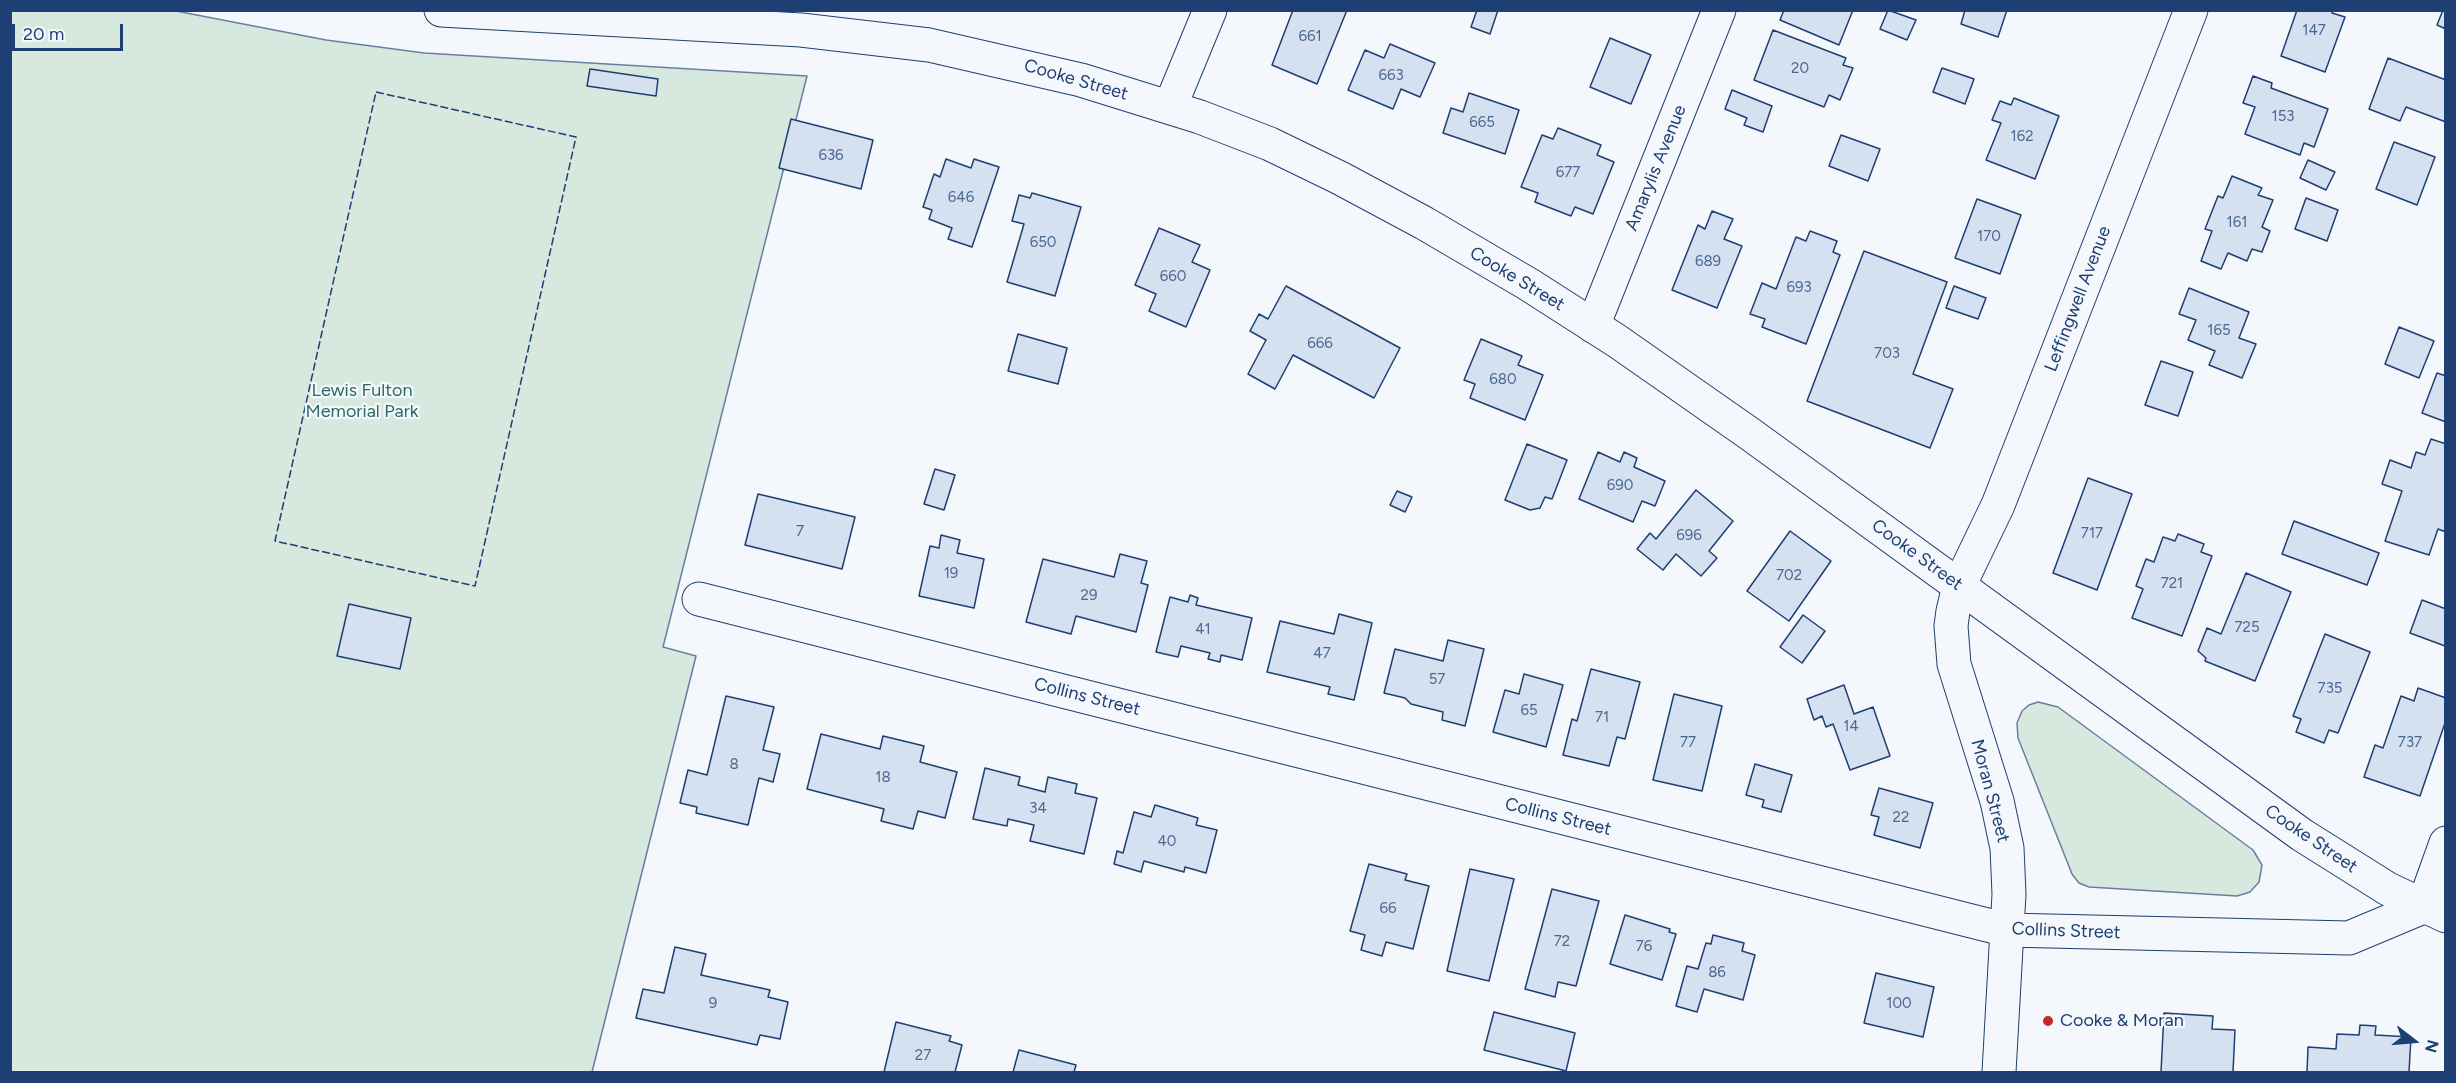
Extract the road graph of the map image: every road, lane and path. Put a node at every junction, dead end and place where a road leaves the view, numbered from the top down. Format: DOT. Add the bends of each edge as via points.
graph roads {
  1 [pos="441,10"];
  2 [pos="1210,10"];
  3 [pos="1719,10"];
  4 [pos="2191,10"];
  5 [pos="767,19"];
  6 [pos="1170,107"];
  7 [pos="1593,326"];
  8 [pos="1959,586"];
  9 [pos="699,599"];
  10 [pos="2445,843"];
  11 [pos="2434,912"];
  12 [pos="2007,930"];
  13 [pos="1999,1072"];
  1 -- 5 [label="street, Cooke Street"];
  2 -- 6 [label="street"];
  3 -- 7 [label="street, Amarylis Avenue"];
  4 -- 8 [label="street, Leffingwell Avenue" via="1998,505"];
  5 -- 6 [label="street, Cooke Street" via="957,50 1081,80"];
  6 -- 7 [label="street, Cooke Street" via="1270,144 1340,178"];
  7 -- 8 [label="street, Cooke Street"];
  8 -- 11 [label="street, Cooke Street" via="2302,835 2379,884"];
  8 -- 12 [label="street, Moran Street" via="1951,644 1961,692 2002,825 2008,870"];
  9 -- 12 [label="street, Collins Street"];
  10 -- 11 [label="street"];
  11 -- 12 [label="street, Collins Street" via="2349,938"];
  12 -- 13 [label="street, Moran Street"];
}
